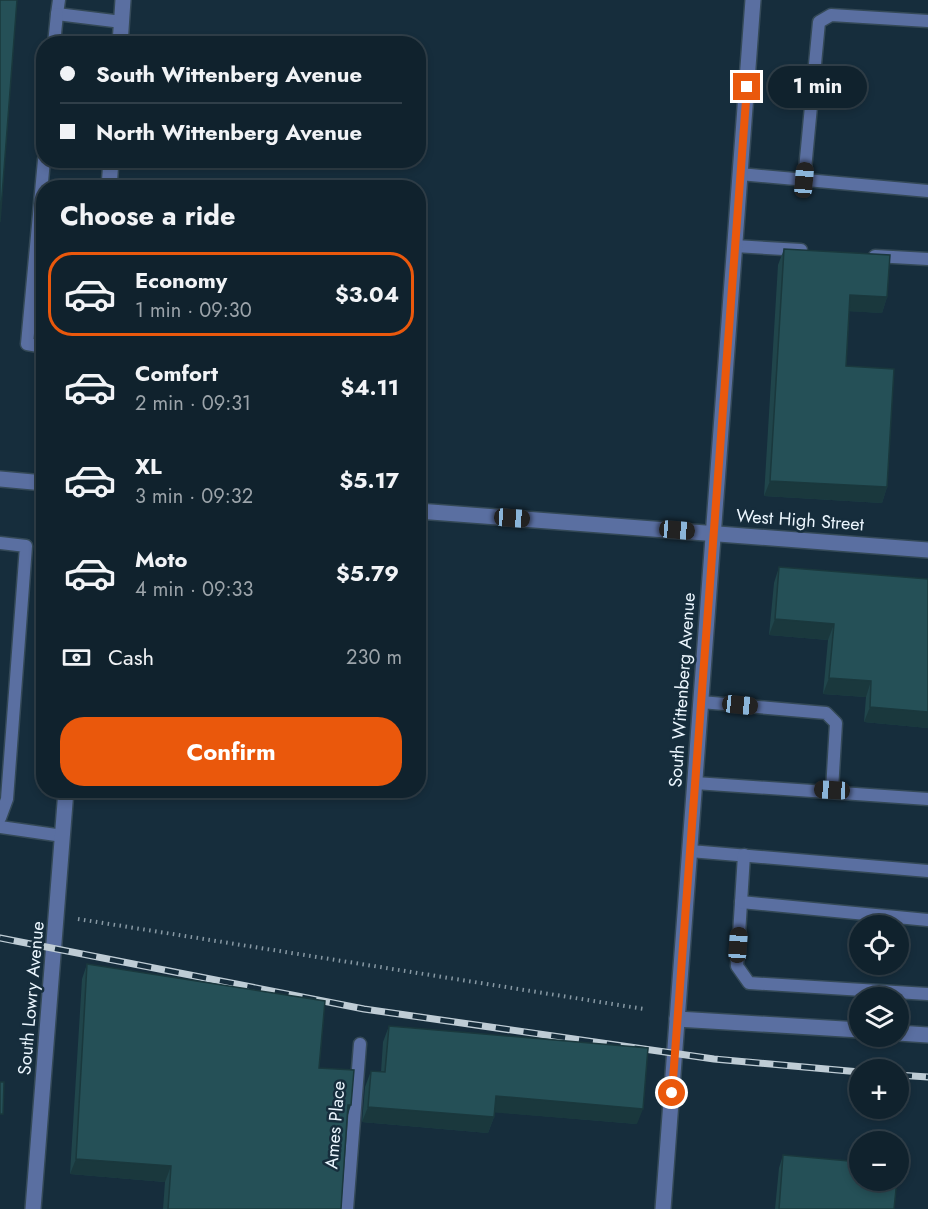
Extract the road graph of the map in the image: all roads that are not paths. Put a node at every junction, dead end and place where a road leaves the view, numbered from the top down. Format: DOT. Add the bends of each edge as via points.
graph roads {
  1 [pos="59,0"];
  2 [pos="123,0"];
  3 [pos="753,0"];
  4 [pos="57,14"];
  5 [pos="928,21"];
  6 [pos="122,22"];
  7 [pos="55,36"];
  8 [pos="121,36"];
  9 [pos="740,174"];
  10 [pos="804,180"];
  11 [pos="928,191"];
  12 [pos="735,246"];
  13 [pos="36,247"];
  14 [pos="814,251"];
  15 [pos="860,254"];
  16 [pos="928,259"];
  17 [pos="36,345"];
  18 [pos="0,479"];
  19 [pos="36,482"];
  20 [pos="426,512"];
  21 [pos="713,533"];
  22 [pos="0,543"];
  23 [pos="928,549"];
  24 [pos="701,702"];
  25 [pos="5,768"];
  26 [pos="695,783"];
  27 [pos="832,790"];
  28 [pos="65,798"];
  29 [pos="928,798"];
  30 [pos="0,818"];
  31 [pos="0,827"];
  32 [pos="63,836"];
  33 [pos="690,851"];
  34 [pos="744,855"];
  35 [pos="928,871"];
  36 [pos="741,902"];
  37 [pos="928,920"];
  38 [pos="928,994"];
  39 [pos="677,1019"];
  40 [pos="849,1029"];
  41 [pos="909,1034"];
  42 [pos="928,1035"];
  43 [pos="360,1044"];
  44 [pos="33,1209"];
  45 [pos="347,1209"];
  46 [pos="663,1209"];
  1 -- 4 [label="lane"];
  2 -- 6 [label="street"];
  3 -- 9 [label="street, South Wittenberg Avenue"];
  4 -- 6 [label="lane"];
  4 -- 7 [label="lane"];
  5 -- 10 [label="lane" via="831,15 819,22"];
  6 -- 8 [label="street"];
  9 -- 10 [label="lane"];
  9 -- 12 [label="street, South Wittenberg Avenue"];
  10 -- 11 [label="lane"];
  12 -- 14 [label="lane"];
  12 -- 21 [label="street, South Wittenberg Avenue"];
  13 -- 17 [label="lane" via="27,344"];
  15 -- 16 [label="lane"];
  18 -- 19 [label="street"];
  20 -- 21 [label="street, West High Street"];
  21 -- 23 [label="street, West High Street"];
  21 -- 24 [label="street, South Wittenberg Avenue"];
  22 -- 25 [label="lane" via="26,546"];
  24 -- 26 [label="street, South Wittenberg Avenue"];
  24 -- 27 [label="lane" via="826,713 836,723"];
  25 -- 30 [label="lane" via="7,799"];
  26 -- 27 [label="lane"];
  26 -- 33 [label="street, South Wittenberg Avenue"];
  27 -- 29 [label="lane"];
  28 -- 32 [label="street, South Lowry Avenue"];
  31 -- 32 [label="lane"];
  32 -- 44 [label="street, South Lowry Avenue"];
  33 -- 34 [label="lane"];
  33 -- 39 [label="street, South Wittenberg Avenue"];
  34 -- 35 [label="lane"];
  34 -- 36 [label="lane"];
  36 -- 37 [label="lane"];
  36 -- 38 [label="lane" via="737,966 749,983"];
  39 -- 40 [label="street"];
  39 -- 46 [label="street, South Wittenberg Avenue"];
  41 -- 42 [label="street"];
  43 -- 45 [label="lane, Ames Place"];
}
